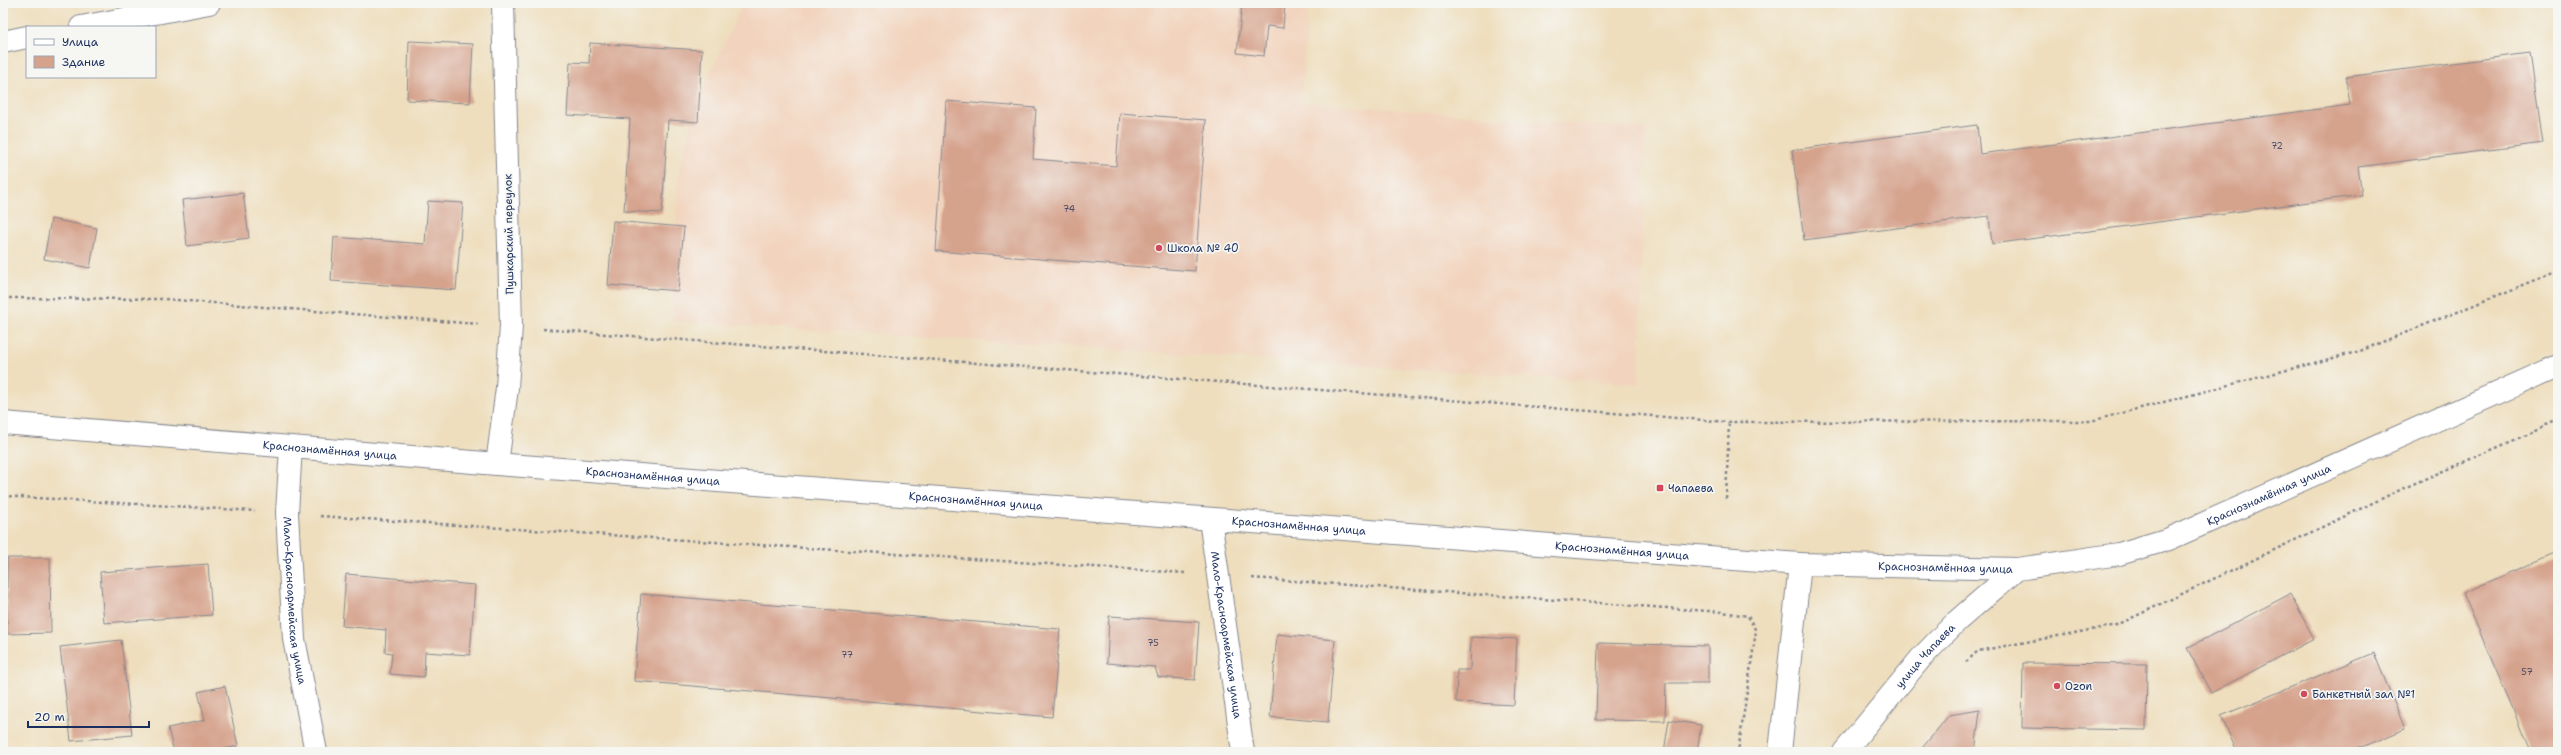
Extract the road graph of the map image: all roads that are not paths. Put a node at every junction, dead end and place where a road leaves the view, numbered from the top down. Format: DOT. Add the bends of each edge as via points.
graph roads {
  1 [pos="209,3"];
  2 [pos="503,3"];
  3 [pos="85,26"];
  4 [pos="26,37"];
  5 [pos="3,42"];
  6 [pos="2558,366"];
  7 [pos="3,423"];
  8 [pos="291,447"];
  9 [pos="497,464"];
  10 [pos="1210,518"];
  11 [pos="1800,564"];
  12 [pos="2017,569"];
  13 [pos="316,752"];
  14 [pos="1243,752"];
  15 [pos="1780,752"];
  16 [pos="1844,752"];
  1 -- 3 [label="street"];
  2 -- 9 [label="street, Пушкарский переулок" via="511,326 507,388"];
  4 -- 5 [label="street"];
  6 -- 12 [label="street, Краснознамённая улица" via="2169,539 2119,554"];
  7 -- 8 [label="street, Краснознамённая улица"];
  8 -- 9 [label="street, Краснознамённая улица"];
  8 -- 13 [label="street, Мало-Красноармейская улица" via="287,513 294,639"];
  9 -- 10 [label="street, Краснознамённая улица"];
  10 -- 11 [label="street, Краснознамённая улица"];
  10 -- 14 [label="street, Мало-Красноармейская улица"];
  11 -- 12 [label="street, Краснознамённая улица"];
  11 -- 15 [label="street"];
  12 -- 16 [label="street, улица Чапаева" via="1957,621 1921,658"];
}
